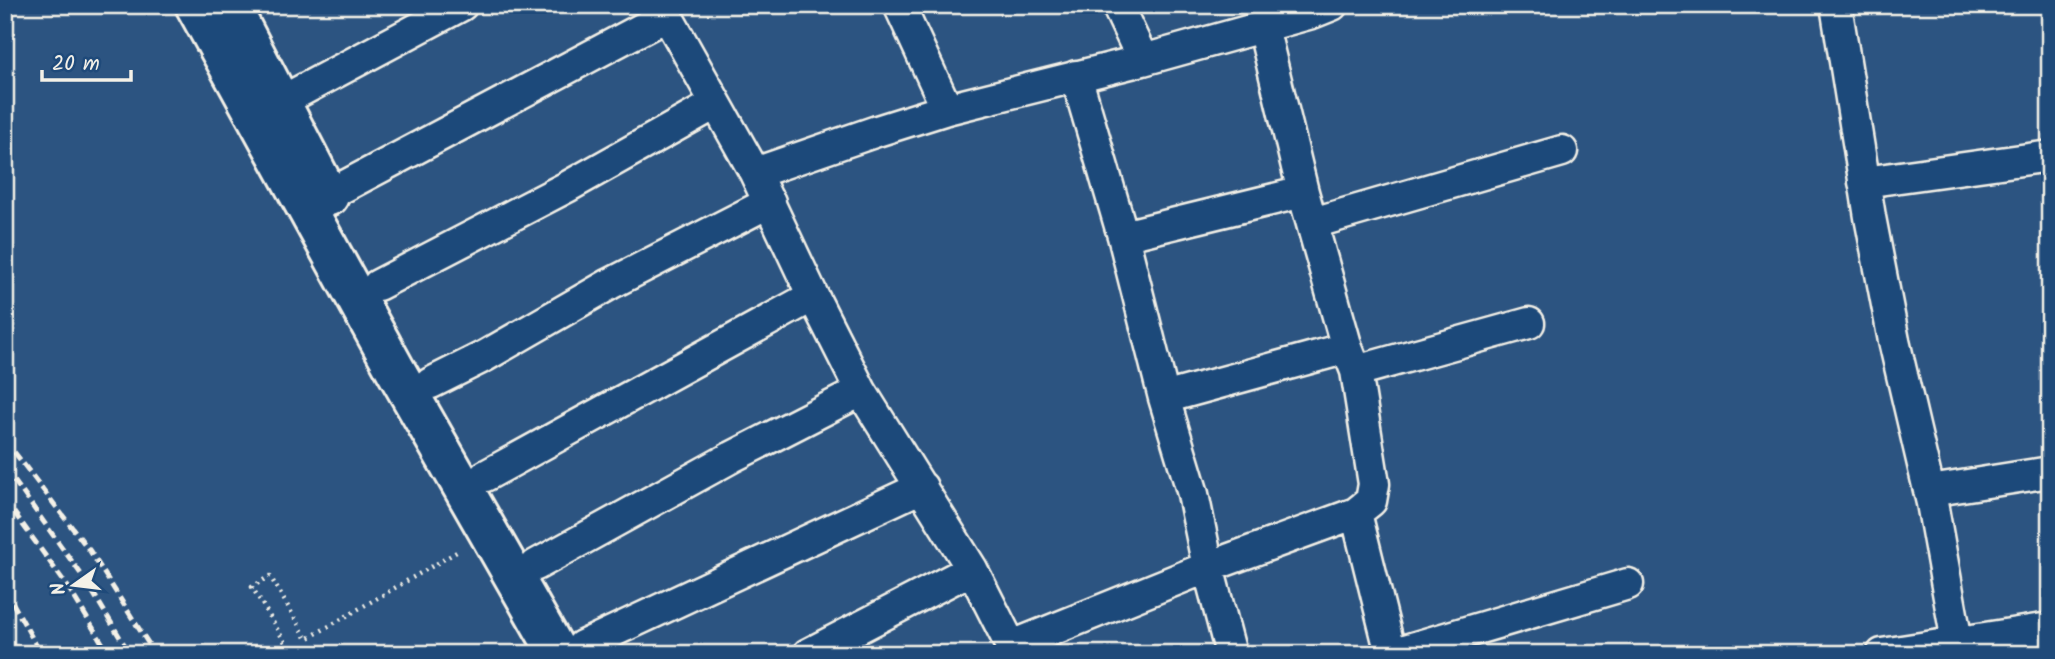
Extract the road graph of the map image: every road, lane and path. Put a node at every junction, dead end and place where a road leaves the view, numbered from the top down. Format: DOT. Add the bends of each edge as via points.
graph roads {
  1 [pos="195,5"];
  2 [pos="230,5"];
  3 [pos="462,5"];
  4 [pos="899,5"];
  5 [pos="1117,5"];
  6 [pos="1836,5"];
  7 [pos="1317,8"];
  8 [pos="663,11"];
  9 [pos="1262,27"];
  10 [pos="1143,60"];
  11 [pos="1076,76"];
  12 [pos="280,102"];
  13 [pos="715,104"];
  14 [pos="947,109"];
  15 [pos="1562,151"];
  16 [pos="2050,156"];
  17 [pos="755,173"];
  18 [pos="1864,182"];
  19 [pos="1303,192"];
  20 [pos="328,195"];
  21 [pos="770,202"];
  22 [pos="1313,223"];
  23 [pos="1123,236"];
  24 [pos="378,285"];
  25 [pos="813,296"];
  26 [pos="1529,323"];
  27 [pos="1352,359"];
  28 [pos="431,383"];
  29 [pos="861,391"];
  30 [pos="1164,398"];
  31 [pos="2050,472"];
  32 [pos="485,476"];
  33 [pos="922,487"];
  34 [pos="1930,491"];
  35 [pos="1356,513"];
  36 [pos="489,533"];
  37 [pos="536,565"];
  38 [pos="1208,567"];
  39 [pos="972,569"];
  40 [pos="1628,584"];
  41 [pos="2050,628"];
  42 [pos="1957,642"];
  43 [pos="1014,650"];
  44 [pos="576,651"];
  45 [pos="292,654"];
  46 [pos="808,654"];
  47 [pos="1231,654"];
  48 [pos="1392,654"];
  49 [pos="1882,654"];
  1 -- 36 [label="highway"];
  2 -- 12 [label="highway"];
  3 -- 12 [label="street"];
  4 -- 14 [label="street"];
  5 -- 10 [label="street"];
  6 -- 18 [label="street"];
  7 -- 9 [label="street"];
  8 -- 13 [label="street"];
  8 -- 20 [label="street"];
  9 -- 10 [label="street"];
  9 -- 19 [label="street"];
  10 -- 11 [label="street"];
  11 -- 14 [label="street"];
  11 -- 23 [label="street"];
  12 -- 20 [label="highway"];
  13 -- 17 [label="street"];
  13 -- 24 [label="street"];
  14 -- 17 [label="street"];
  15 -- 22 [label="street"];
  16 -- 18 [label="street"];
  17 -- 21 [label="street"];
  18 -- 34 [label="street" via="1894,341"];
  19 -- 22 [label="street"];
  19 -- 23 [label="street"];
  20 -- 24 [label="highway"];
  21 -- 25 [label="street"];
  21 -- 28 [label="street"];
  22 -- 27 [label="street"];
  23 -- 30 [label="street"];
  24 -- 28 [label="highway"];
  25 -- 29 [label="street"];
  25 -- 32 [label="street"];
  26 -- 27 [label="street"];
  27 -- 30 [label="street"];
  27 -- 35 [label="street" via="1374,484 1371,502"];
  28 -- 32 [label="highway"];
  29 -- 33 [label="street"];
  29 -- 37 [label="street"];
  30 -- 38 [label="street" via="1193,494"];
  31 -- 34 [label="street"];
  32 -- 37 [label="highway"];
  33 -- 39 [label="street"];
  33 -- 44 [label="street"];
  34 -- 42 [label="street"];
  35 -- 38 [label="street"];
  35 -- 48 [label="street"];
  36 -- 44 [label="highway"];
  36 -- 45 [label="path" via="307,639 270,576 252,587"];
  37 -- 44 [label="highway"];
  38 -- 43 [label="street"];
  38 -- 47 [label="street"];
  39 -- 43 [label="street"];
  39 -- 46 [label="street"];
  40 -- 48 [label="street"];
  41 -- 42 [label="street"];
  42 -- 49 [label="street"];
}
